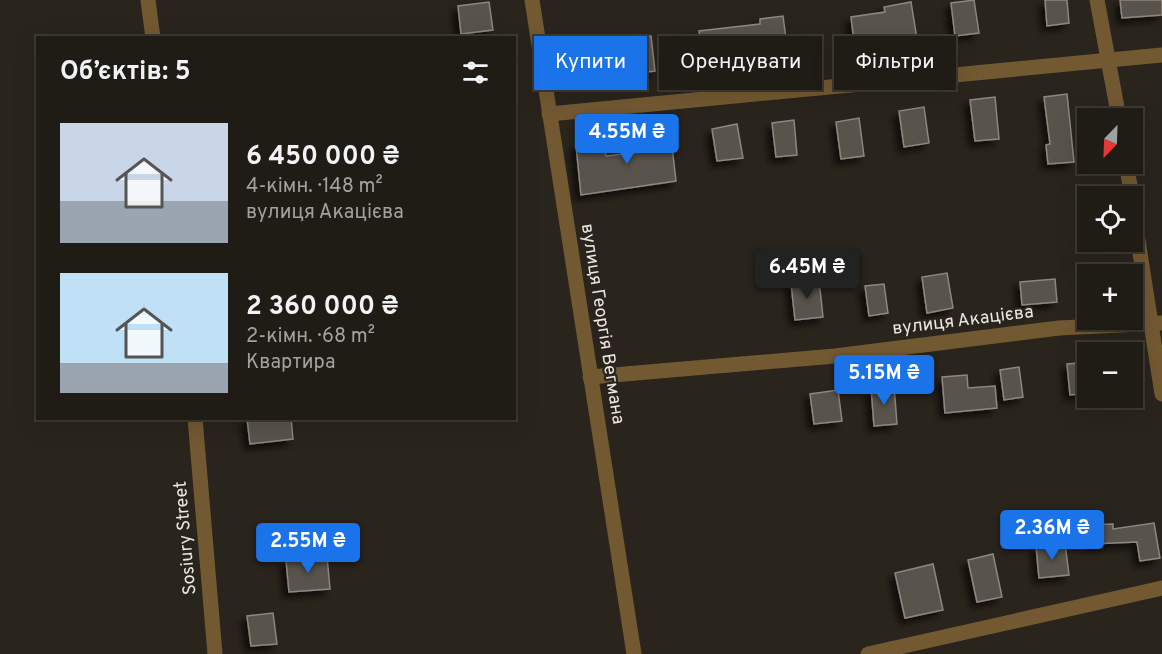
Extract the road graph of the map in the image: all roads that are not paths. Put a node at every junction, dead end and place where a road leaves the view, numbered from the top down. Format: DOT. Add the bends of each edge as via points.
graph roads {
  1 [pos="148,0"];
  2 [pos="531,0"];
  3 [pos="1097,0"];
  4 [pos="153,36"];
  5 [pos="1162,55"];
  6 [pos="1109,60"];
  7 [pos="1117,108"];
  8 [pos="549,114"];
  9 [pos="1142,252"];
  10 [pos="1157,323"];
  11 [pos="590,377"];
  12 [pos="1162,393"];
  13 [pos="195,420"];
  14 [pos="1162,588"];
  15 [pos="215,654"];
  16 [pos="633,654"];
  17 [pos="868,654"];
  1 -- 4 [label="street"];
  2 -- 8 [label="street, вулиця Георгія Вегмана"];
  3 -- 6 [label="street"];
  5 -- 6 [label="street"];
  6 -- 7 [label="street"];
  6 -- 8 [label="street"];
  8 -- 11 [label="street, вулиця Георгія Вегмана"];
  9 -- 10 [label="street"];
  10 -- 11 [label="street, вулиця Акацієва" via="1059,328 835,356"];
  10 -- 12 [label="street"];
  11 -- 16 [label="street, вулиця Георгія Вегмана"];
  13 -- 15 [label="street, Sosiury Street"];
  14 -- 17 [label="street"];
}
